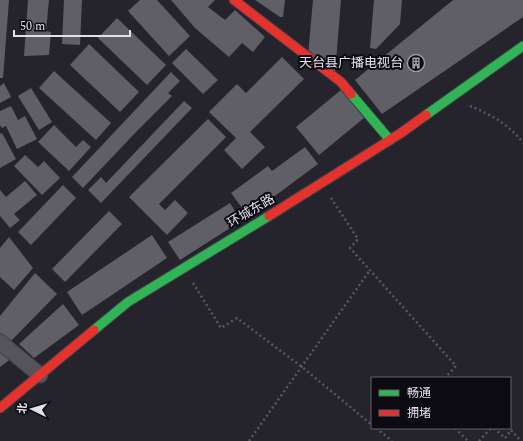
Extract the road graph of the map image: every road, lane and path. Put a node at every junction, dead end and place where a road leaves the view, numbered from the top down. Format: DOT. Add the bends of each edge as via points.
graph roads {
  1 [pos="234,0"];
  2 [pos="523,46"];
  3 [pos="451,98"];
  4 [pos="390,140"];
  5 [pos="523,143"];
  6 [pos="321,184"];
  7 [pos="184,268"];
  8 [pos="370,270"];
  9 [pos="0,342"];
  10 [pos="302,367"];
  11 [pos="40,375"];
  12 [pos="446,377"];
  13 [pos="0,408"];
  14 [pos="371,424"];
  15 [pos="377,429"];
  16 [pos="456,429"];
  17 [pos="491,429"];
  18 [pos="493,429"];
  19 [pos="249,441"];
  20 [pos="392,441"];
  21 [pos="468,441"];
  22 [pos="479,441"];
  23 [pos="521,441"];
  1 -- 4 [label="main road" via="341,82"];
  2 -- 3 [label="main road, 环城东路"];
  3 -- 4 [label="main road, 环城东路"];
  3 -- 5 [label="path" via="486,112 515,132"];
  4 -- 6 [label="main road, 环城东路"];
  6 -- 7 [label="main road, 环城东路"];
  6 -- 8 [label="path" via="358,239 350,248"];
  7 -- 10 [label="path" via="221,328 237,318"];
  7 -- 11 [label="main road, 环城东路" via="128,302"];
  8 -- 10 [label="path"];
  8 -- 12 [label="path" via="456,366"];
  9 -- 11 [label="street"];
  10 -- 14 [label="path"];
  10 -- 19 [label="path"];
  11 -- 13 [label="main road, 环城东路"];
  15 -- 20 [label="path"];
  16 -- 21 [label="path"];
  17 -- 22 [label="path"];
  18 -- 23 [label="path" via="505,438 511,430"];
}
